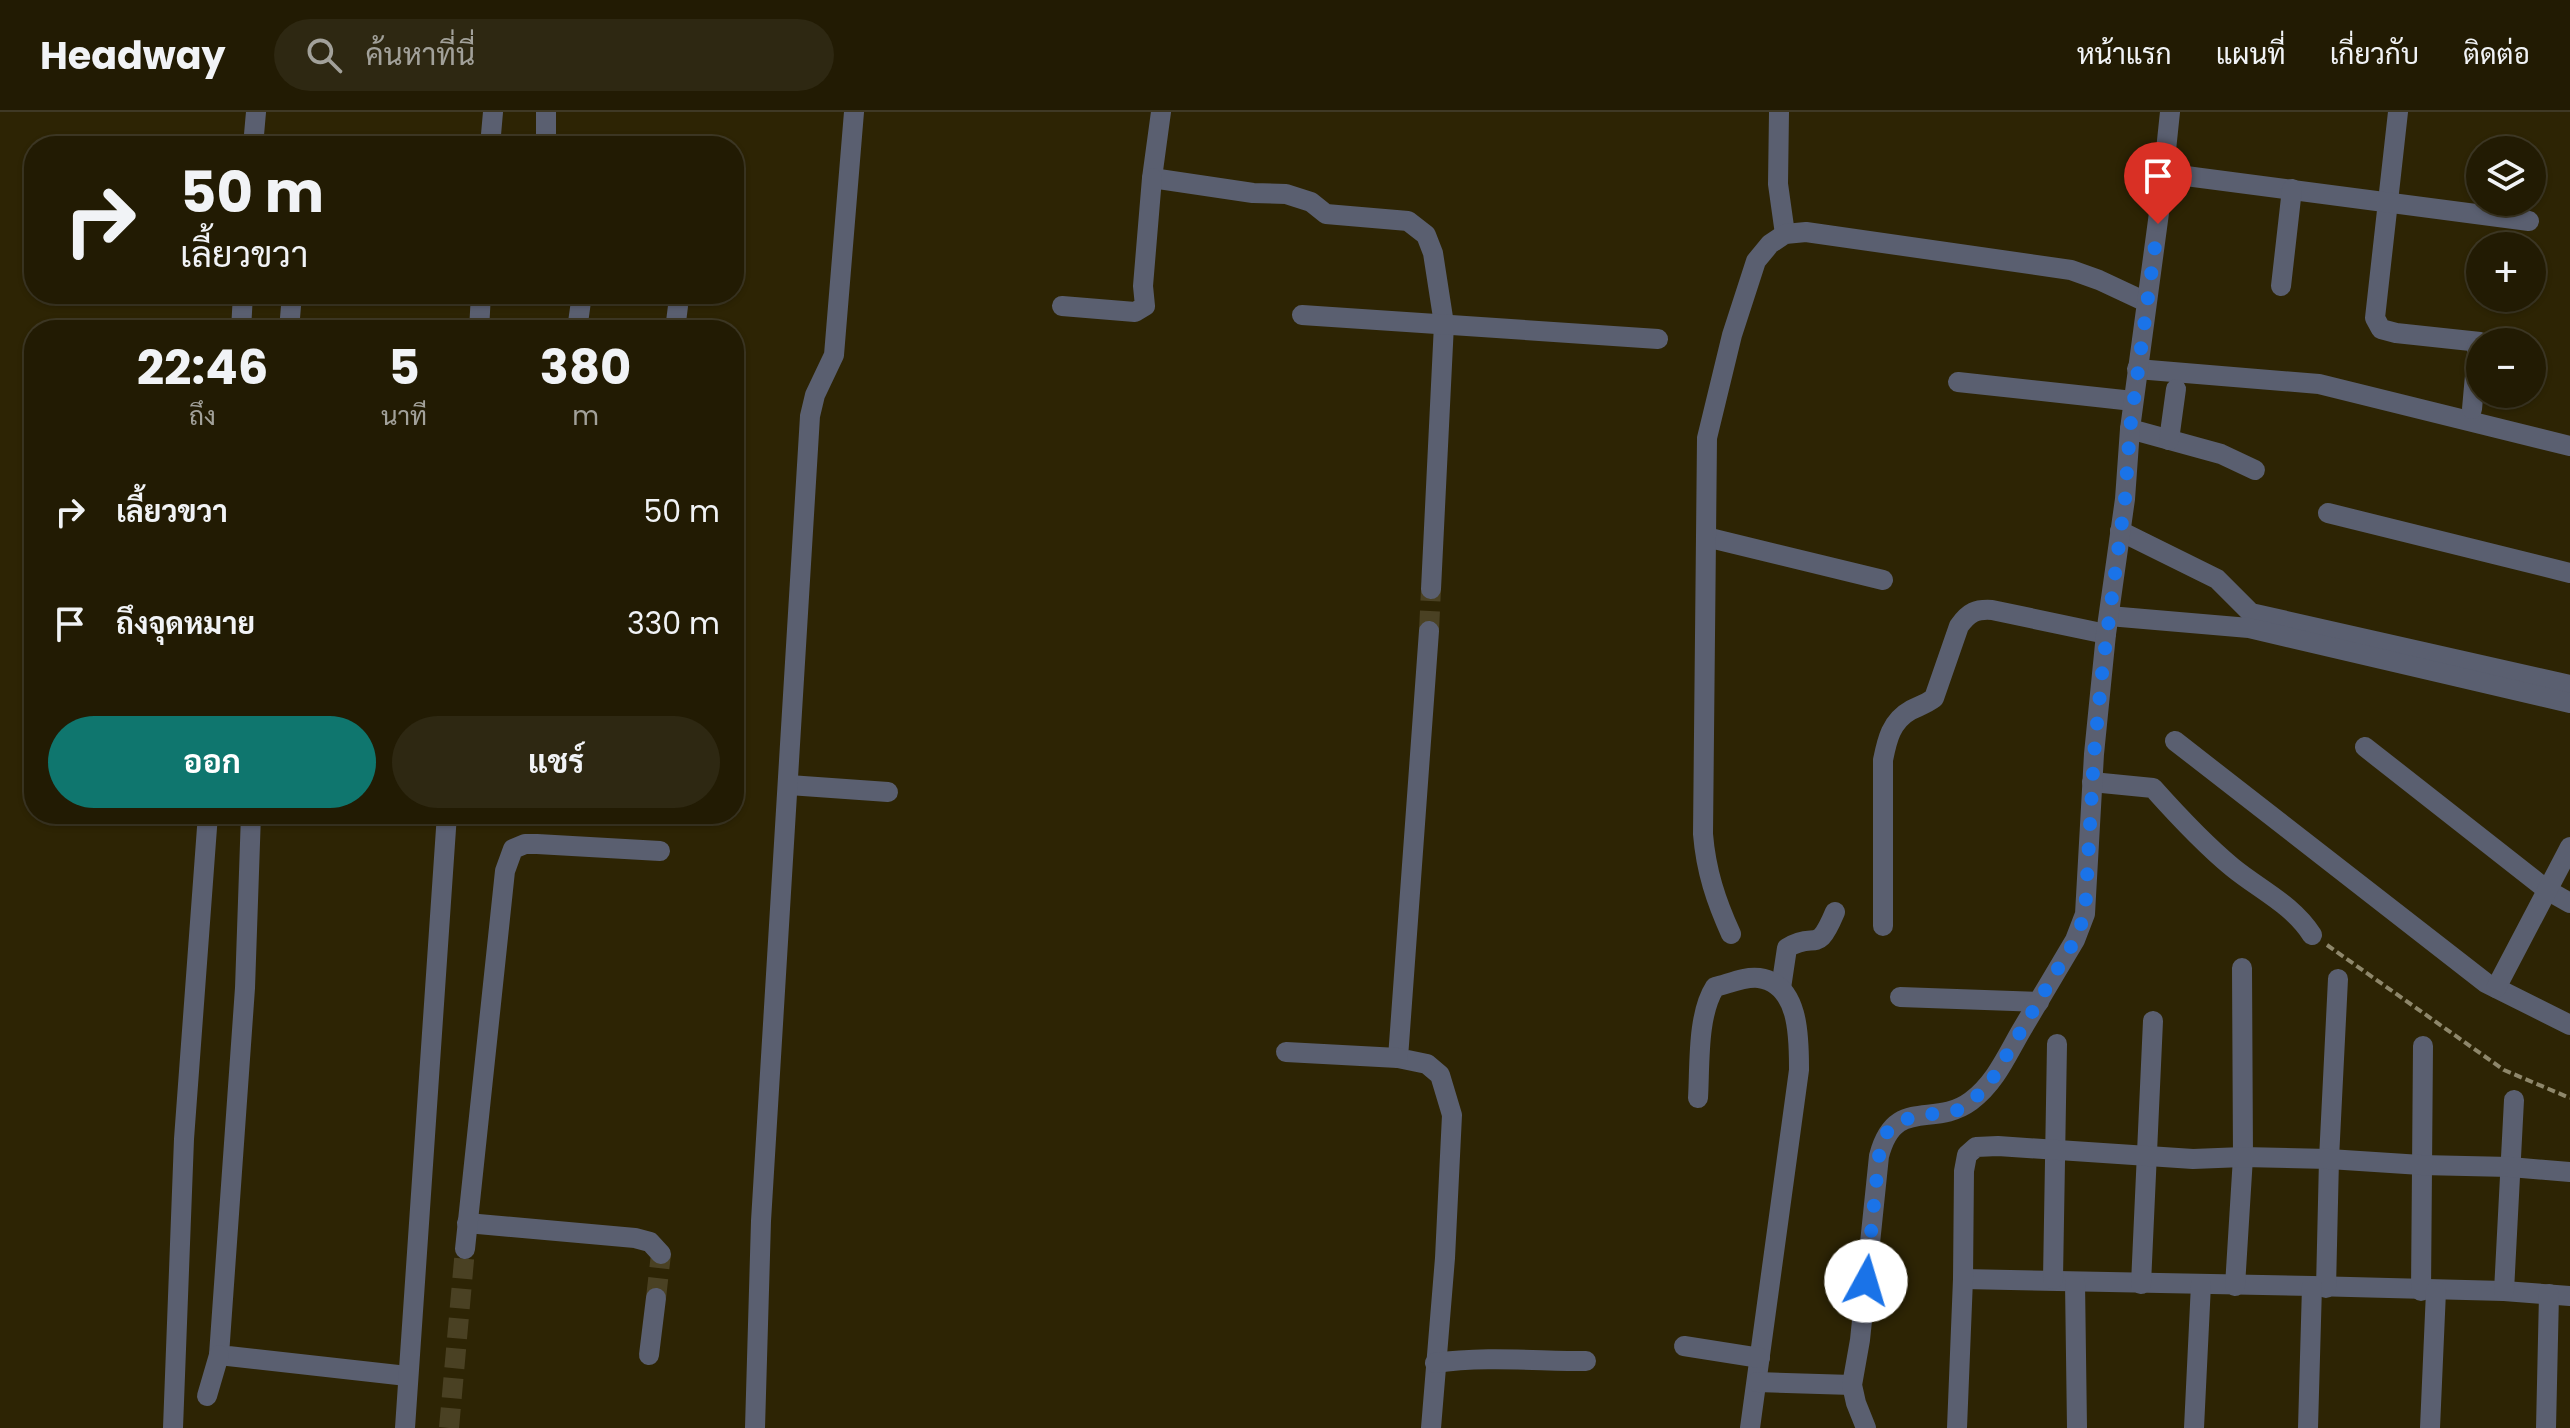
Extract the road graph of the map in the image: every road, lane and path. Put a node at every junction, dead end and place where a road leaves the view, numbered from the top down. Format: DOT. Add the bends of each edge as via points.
graph roads {
  1 [pos="256,112"];
  2 [pos="493,112"];
  3 [pos="546,112"];
  4 [pos="854,112"];
  5 [pos="1161,112"];
  6 [pos="1779,112"];
  7 [pos="2170,112"];
  8 [pos="2398,112"];
  9 [pos="254,136"];
  10 [pos="491,136"];
  11 [pos="546,136"];
  12 [pos="2163,173"];
  13 [pos="1152,178"];
  14 [pos="2292,189"];
  15 [pos="2389,203"];
  16 [pos="2529,221"];
  17 [pos="1785,234"];
  18 [pos="2281,286"];
  19 [pos="2146,302"];
  20 [pos="1062,306"];
  21 [pos="1302,315"];
  22 [pos="1444,324"];
  23 [pos="1658,339"];
  24 [pos="2466,341"];
  25 [pos="2137,369"];
  26 [pos="1958,382"];
  27 [pos="2176,389"];
  28 [pos="2133,401"];
  29 [pos="2130,429"];
  30 [pos="2169,440"];
  31 [pos="2570,446"];
  32 [pos="2255,470"];
  33 [pos="2328,513"];
  34 [pos="2120,531"];
  35 [pos="1706,537"];
  36 [pos="2570,573"];
  37 [pos="1883,580"];
  38 [pos="1431,589"];
  39 [pos="2107,625"];
  40 [pos="1429,631"];
  41 [pos="2570,685"];
  42 [pos="2570,703"];
  43 [pos="2175,741"];
  44 [pos="2365,747"];
  45 [pos="2092,782"];
  46 [pos="789,785"];
  47 [pos="888,792"];
  48 [pos="207,824"];
  49 [pos="251,824"];
  50 [pos="446,824"];
  51 [pos="2570,847"];
  52 [pos="660,851"];
  53 [pos="2547,890"];
  54 [pos="2570,903"];
  55 [pos="1835,912"];
  56 [pos="1883,926"];
  57 [pos="1731,934"];
  58 [pos="2312,935"];
  59 [pos="2242,968"];
  60 [pos="2338,979"];
  61 [pos="1781,988"];
  62 [pos="2496,988"];
  63 [pos="1900,997"];
  64 [pos="2039,1002"];
  65 [pos="2153,1021"];
  66 [pos="2570,1025"];
  67 [pos="2057,1044"];
  68 [pos="2423,1046"];
  69 [pos="1286,1052"];
  70 [pos="1398,1058"];
  71 [pos="1698,1098"];
  72 [pos="2570,1098"];
  73 [pos="2514,1100"];
  74 [pos="2055,1150"];
  75 [pos="2146,1157"];
  76 [pos="2243,1157"];
  77 [pos="2329,1159"];
  78 [pos="2421,1165"];
  79 [pos="2510,1167"];
  80 [pos="2570,1172"];
  81 [pos="467,1223"];
  82 [pos="465,1249"];
  83 [pos="661,1254"];
  84 [pos="1963,1279"];
  85 [pos="2053,1279"];
  86 [pos="2075,1282"];
  87 [pos="2141,1284"];
  88 [pos="2201,1284"];
  89 [pos="2235,1286"];
  90 [pos="2319,1287"];
  91 [pos="2429,1291"];
  92 [pos="2504,1291"];
  93 [pos="2549,1294"];
  94 [pos="2570,1296"];
  95 [pos="656,1298"];
  96 [pos="1684,1346"];
  97 [pos="219,1355"];
  98 [pos="649,1355"];
  99 [pos="1760,1358"];
  100 [pos="1586,1361"];
  101 [pos="1435,1363"];
  102 [pos="407,1376"];
  103 [pos="1757,1382"];
  104 [pos="1852,1385"];
  105 [pos="207,1396"];
  106 [pos="173,1428"];
  107 [pos="405,1428"];
  108 [pos="755,1428"];
  109 [pos="1431,1428"];
  110 [pos="1750,1428"];
  111 [pos="1866,1428"];
  112 [pos="1957,1428"];
  113 [pos="2077,1428"];
  114 [pos="2194,1428"];
  115 [pos="2308,1428"];
  116 [pos="2430,1428"];
  117 [pos="2546,1428"];
  1 -- 9 [label="street"];
  2 -- 10 [label="street"];
  3 -- 11 [label="street"];
  4 -- 46 [label="street" via="834,355 810,416"];
  5 -- 13 [label="street"];
  6 -- 17 [label="street" via="1778,184"];
  7 -- 12 [label="street"];
  8 -- 15 [label="street"];
  12 -- 14 [label="street"];
  12 -- 19 [label="street"];
  13 -- 20 [label="street" via="1145,306 1135,312"];
  13 -- 22 [label="street" via="1286,194 1311,202 1326,214 1408,221 1426,235 1433,253"];
  14 -- 15 [label="street"];
  14 -- 18 [label="street"];
  15 -- 16 [label="street"];
  15 -- 24 [label="street" via="2375,318 2381,329"];
  17 -- 19 [label="street" via="1835,235 2071,270"];
  17 -- 35 [label="street" via="1756,261 1732,335 1707,438"];
  19 -- 25 [label="street"];
  21 -- 22 [label="street"];
  22 -- 23 [label="street"];
  22 -- 38 [label="street"];
  25 -- 28 [label="street"];
  25 -- 31 [label="street" via="2319,384"];
  26 -- 28 [label="street"];
  27 -- 30 [label="street"];
  28 -- 29 [label="street"];
  29 -- 30 [label="street"];
  29 -- 34 [label="street"];
  30 -- 32 [label="street"];
  33 -- 36 [label="street"];
  34 -- 39 [label="street"];
  34 -- 41 [label="street" via="2217,579 2251,613"];
  35 -- 37 [label="street"];
  35 -- 57 [label="street" via="1703,834 1714,896"];
  39 -- 42 [label="street" via="2249,628"];
  39 -- 45 [label="street"];
  39 -- 56 [label="street" via="1978,609 1966,616 1934,698 1909,711 1889,734 1883,760"];
  40 -- 70 [label="street"];
  43 -- 62 [label="street"];
  44 -- 53 [label="street"];
  45 -- 58 [label="street" via="2153,788 2202,841 2286,904"];
  45 -- 64 [label="street" via="2085,914"];
  46 -- 47 [label="street"];
  46 -- 108 [label="street" via="761,1221"];
  48 -- 106 [label="street" via="184,1139"];
  49 -- 97 [label="street" via="245,988"];
  50 -- 102 [label="street"];
  51 -- 53 [label="street"];
  52 -- 81 [label="street" via="537,844 513,849 505,871"];
  53 -- 54 [label="street"];
  53 -- 62 [label="street"];
  55 -- 61 [label="street" via="1819,940 1787,948"];
  58 -- 72 [label="path" via="2504,1070"];
  59 -- 76 [label="street"];
  60 -- 77 [label="street"];
  61 -- 71 [label="street" via="1759,978 1715,987 1706,1001"];
  61 -- 99 [label="street" via="1799,1035 1799,1070"];
  62 -- 66 [label="street"];
  63 -- 64 [label="street"];
  64 -- 104 [label="street" via="1987,1088 1959,1110 1912,1117 1893,1125 1884,1136"];
  65 -- 75 [label="street"];
  67 -- 74 [label="street"];
  68 -- 78 [label="street"];
  69 -- 70 [label="street"];
  70 -- 101 [label="street" via="1427,1064 1440,1075 1452,1115"];
  73 -- 79 [label="street"];
  74 -- 75 [label="street"];
  74 -- 84 [label="street" via="1976,1147 1967,1155"];
  74 -- 85 [label="street"];
  75 -- 76 [label="street"];
  75 -- 87 [label="street"];
  76 -- 77 [label="street"];
  76 -- 89 [label="street"];
  77 -- 78 [label="street"];
  77 -- 90 [label="street"];
  78 -- 79 [label="street"];
  78 -- 91 [label="street"];
  79 -- 80 [label="street"];
  79 -- 92 [label="street"];
  81 -- 82 [label="street"];
  81 -- 83 [label="street" via="635,1238 650,1242"];
  84 -- 85 [label="street"];
  84 -- 112 [label="street"];
  85 -- 86 [label="street"];
  86 -- 87 [label="street"];
  86 -- 113 [label="street"];
  87 -- 88 [label="street"];
  88 -- 89 [label="street"];
  88 -- 114 [label="street"];
  89 -- 90 [label="street"];
  90 -- 91 [label="street"];
  90 -- 115 [label="street"];
  91 -- 92 [label="street"];
  91 -- 116 [label="street"];
  92 -- 93 [label="street"];
  93 -- 94 [label="street"];
  93 -- 117 [label="street"];
  95 -- 98 [label="street"];
  96 -- 99 [label="street"];
  97 -- 102 [label="street"];
  97 -- 105 [label="street"];
  99 -- 103 [label="street"];
  100 -- 101 [label="street"];
  101 -- 109 [label="street"];
  102 -- 107 [label="street"];
  103 -- 104 [label="street"];
  103 -- 110 [label="street"];
  104 -- 111 [label="street"];
}
